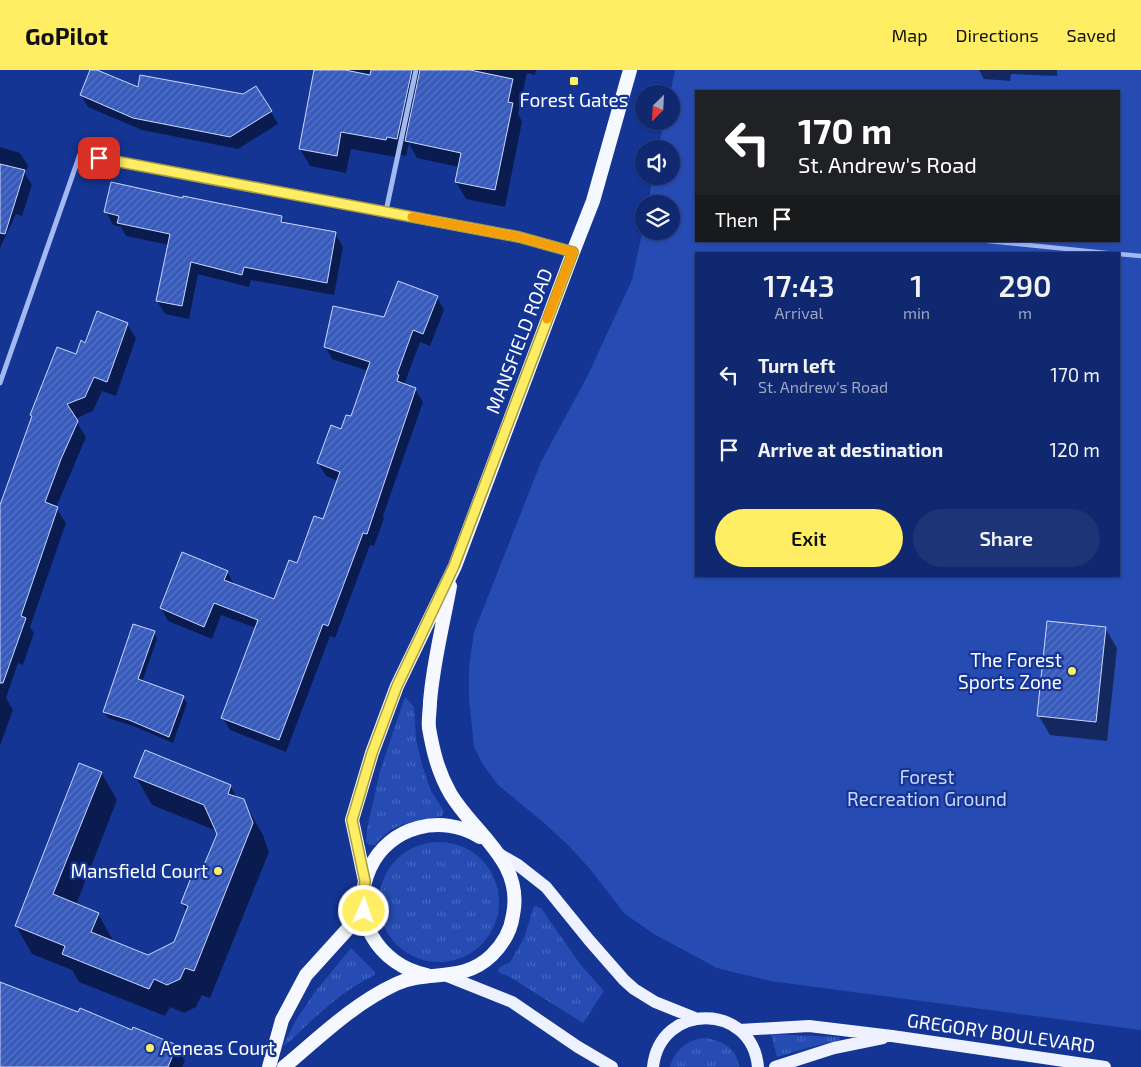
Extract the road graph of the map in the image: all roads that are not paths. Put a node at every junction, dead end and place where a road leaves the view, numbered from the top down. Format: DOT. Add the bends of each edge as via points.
graph roads {
  1 [pos="416,70"];
  2 [pos="630,70"];
  3 [pos="386,212"];
  4 [pos="998,242"];
  5 [pos="573,252"];
  6 [pos="1097,252"];
  7 [pos="1120,254"];
  8 [pos="1141,256"];
  9 [pos="0,383"];
  10 [pos="454,566"];
  11 [pos="486,840"];
  12 [pos="499,854"];
  13 [pos="365,881"];
  14 [pos="364,911"];
  15 [pos="431,976"];
  16 [pos="447,976"];
  17 [pos="696,1018"];
  18 [pos="740,1030"];
  19 [pos="892,1036"];
  20 [pos="270,1067"];
  21 [pos="284,1067"];
  22 [pos="612,1067"];
  23 [pos="653,1067"];
  24 [pos="758,1067"];
  25 [pos="775,1067"];
  26 [pos="1105,1067"];
  1 -- 3 [label="street"];
  2 -- 5 [label="highway, MANSFIELD ROAD" via="602,174"];
  3 -- 5 [label="street" via="519,237"];
  3 -- 9 [label="street" via="80,154"];
  4 -- 6 [label="street"];
  5 -- 10 [label="highway, MANSFIELD ROAD"];
  7 -- 8 [label="street"];
  10 -- 11 [label="highway, MANSFIELD ROAD" via="432,675 428,726 438,769 451,794"];
  10 -- 13 [label="highway, MANSFIELD ROAD" via="397,686 352,820"];
  11 -- 12 [label="highway, MANSFIELD ROAD"];
  11 -- 13 [label="highway, MANSFIELD ROAD" via="459,827 431,824 418,827 391,841 380,852"];
  12 -- 16 [label="highway, MANSFIELD ROAD" via="508,868 515,896 508,932 501,945 482,964"];
  12 -- 17 [label="main road, GREGORY BOULEVARD" via="546,887 634,989 655,1002"];
  13 -- 14 [label="highway, MANSFIELD ROAD"];
  14 -- 15 [label="highway, MANSFIELD ROAD" via="371,935 388,956 416,973"];
  14 -- 20 [label="highway" via="306,975 282,1020"];
  15 -- 16 [label="highway, MANSFIELD ROAD"];
  15 -- 21 [label="highway, MANSFIELD ROAD" via="398,983 363,1002"];
  16 -- 22 [label="main road" via="512,1002"];
  17 -- 18 [label="main road, GREGORY BOULEVARD" via="727,1022"];
  17 -- 23 [label="main road" via="669,1032 660,1043"];
  18 -- 19 [label="main road, GREGORY BOULEVARD" via="809,1026"];
  18 -- 24 [label="main road" via="750,1042"];
  19 -- 25 [label="main road, GREGORY BOULEVARD" via="834,1048"];
  19 -- 26 [label="main road, GREGORY BOULEVARD"];
}
